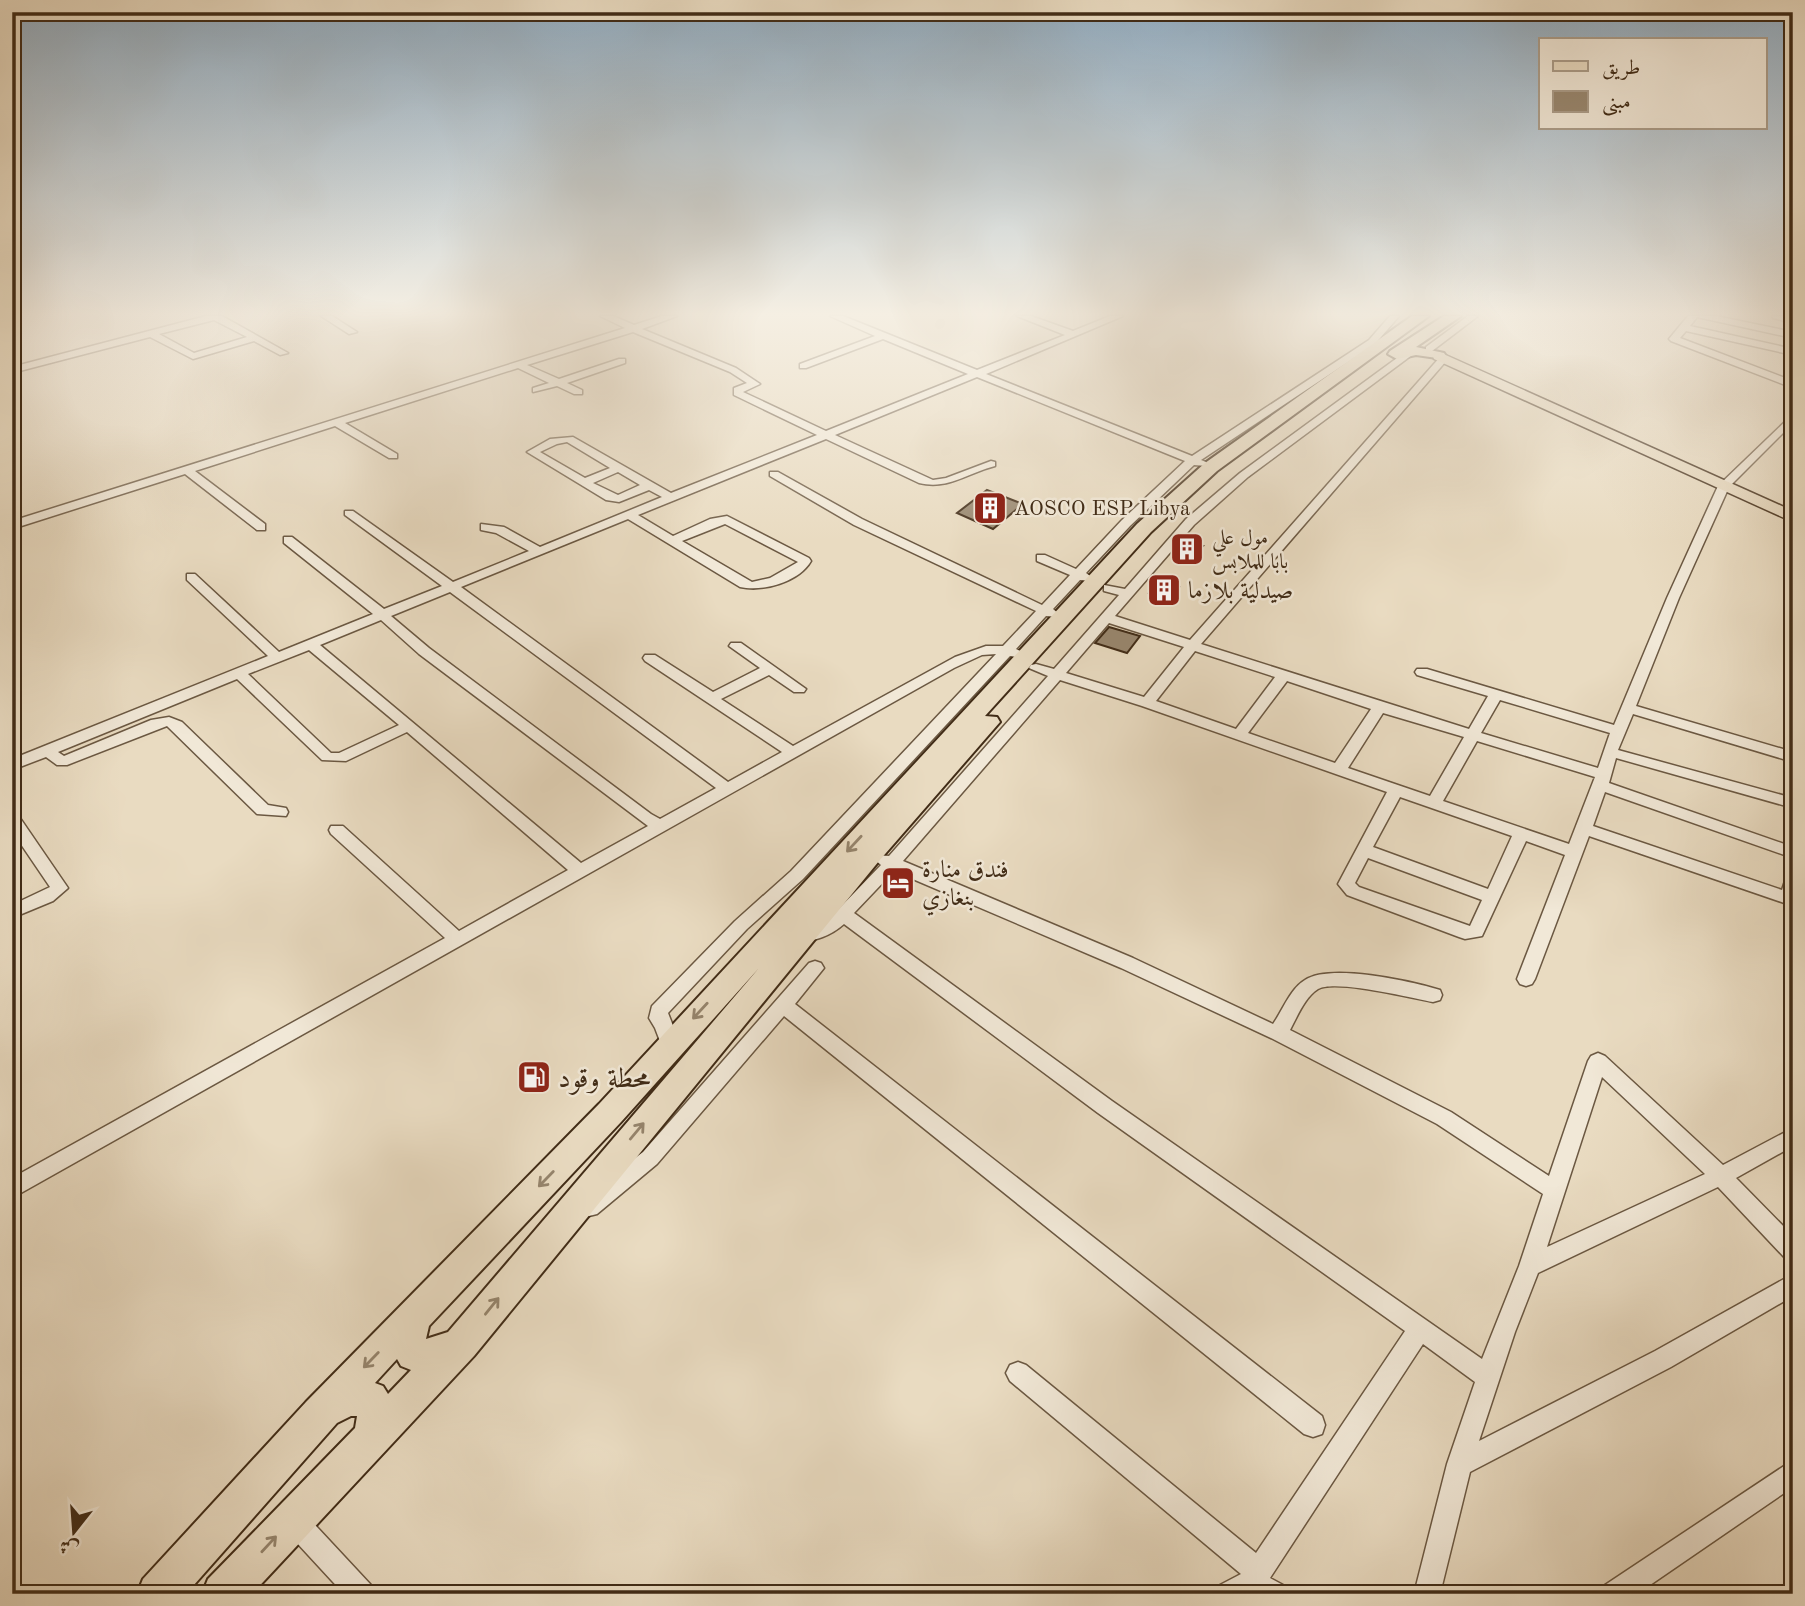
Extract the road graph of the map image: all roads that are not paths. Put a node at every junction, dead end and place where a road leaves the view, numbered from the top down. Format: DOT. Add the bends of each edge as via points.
graph roads {
  1 [pos="432,391"];
  2 [pos="738,391"];
  3 [pos="937,391"];
  4 [pos="1021,391"];
  5 [pos="1304,391"];
  6 [pos="1339,391"];
  7 [pos="1347,391"];
  8 [pos="1388,391"];
  9 [pos="1520,391"];
  10 [pos="1793,417"];
  11 [pos="335,422"];
  12 [pos="824,436"];
  13 [pos="393,456"];
  14 [pos="992,464"];
  15 [pos="1202,464"];
  16 [pos="619,468"];
  17 [pos="186,470"];
  18 [pos="774,474"];
  19 [pos="583,482"];
  20 [pos="650,485"];
  21 [pos="1724,486"];
  22 [pos="671,498"];
  23 [pos="349,513"];
  24 [pos="629,515"];
  25 [pos="1793,517"];
  26 [pos="12,525"];
  27 [pos="261,527"];
  28 [pos="485,527"];
  29 [pos="288,540"];
  30 [pos="672,541"];
  31 [pos="539,551"];
  32 [pos="1041,558"];
  33 [pos="191,577"];
  34 [pos="1102,585"];
  35 [pos="452,586"];
  36 [pos="1052,614"];
  37 [pos="383,615"];
  38 [pos="1108,618"];
  39 [pos="310,644"];
  40 [pos="736,646"];
  41 [pos="1192,646"];
  42 [pos="277,657"];
  43 [pos="650,658"];
  44 [pos="1031,662"];
  45 [pos="769,669"];
  46 [pos="1422,672"];
  47 [pos="239,673"];
  48 [pos="1284,676"];
  49 [pos="799,689"];
  50 [pos="1496,694"];
  51 [pos="712,698"];
  52 [pos="1147,703"];
  53 [pos="1380,707"];
  54 [pos="1628,708"];
  55 [pos="408,726"];
  56 [pos="1618,731"];
  57 [pos="1472,734"];
  58 [pos="1239,735"];
  59 [pos="47,750"];
  60 [pos="792,751"];
  61 [pos="1610,752"];
  62 [pos="1793,757"];
  63 [pos="12,765"];
  64 [pos="1339,769"];
  65 [pos="1602,780"];
  66 [pos="727,789"];
  67 [pos="1396,789"];
  68 [pos="1434,803"];
  69 [pos="1793,803"];
  70 [pos="280,812"];
  71 [pos="12,819"];
  72 [pos="660,826"];
  73 [pos="1582,828"];
  74 [pos="338,830"];
  75 [pos="1522,833"];
  76 [pos="1364,850"];
  77 [pos="1575,852"];
  78 [pos="1793,853"];
  79 [pos="881,859"];
  80 [pos="579,871"];
  81 [pos="1793,879"];
  82 [pos="1492,897"];
  83 [pos="1790,899"];
  84 [pos="12,912"];
  85 [pos="843,914"];
  86 [pos="804,934"];
  87 [pos="456,938"];
  88 [pos="815,968"];
  89 [pos="1526,979"];
  90 [pos="1433,995"];
  91 [pos="783,1005"];
  92 [pos="1277,1032"];
  93 [pos="1793,1136"];
  94 [pos="1721,1176"];
  95 [pos="12,1189"];
  96 [pos="1555,1191"];
  97 [pos="560,1222"];
  98 [pos="1793,1251"];
  99 [pos="1530,1266"];
  100 [pos="1793,1284"];
  101 [pos="417,1313"];
  102 [pos="1420,1328"];
  103 [pos="461,1344"];
  104 [pos="1018,1373"];
  105 [pos="1489,1378"];
  106 [pos="319,1415"];
  107 [pos="1313,1425"];
  108 [pos="370,1441"];
  109 [pos="1459,1464"];
  110 [pos="1793,1472"];
  111 [pos="292,1519"];
  112 [pos="1252,1586"];
  113 [pos="158,1594"];
  114 [pos="223,1594"];
  115 [pos="362,1594"];
  116 [pos="1427,1594"];
  117 [pos="1614,1594"];
  1 -- 11 [label="street"];
  2 -- 12 [label="street"];
  3 -- 12 [label="street"];
  4 -- 15 [label="street"];
  5 -- 15 [label="street"];
  6 -- 15 [label="highway"];
  7 -- 34 [label="highway" via="1281,430 1223,473"];
  8 -- 41 [label="street"];
  9 -- 21 [label="main road"];
  10 -- 21 [label="street"];
  11 -- 13 [label="street"];
  11 -- 17 [label="street"];
  12 -- 14 [label="street" via="931,484 944,484"];
  12 -- 22 [label="street"];
  15 -- 34 [label="highway" via="1114,548"];
  16 -- 19 [label="street"];
  16 -- 19 [label="street" via="566,439 532,452"];
  16 -- 20 [label="street"];
  17 -- 26 [label="street"];
  17 -- 27 [label="street"];
  18 -- 36 [label="street" via="858,522"];
  19 -- 20 [label="street" via="614,499"];
  20 -- 22 [label="street"];
  21 -- 25 [label="main road"];
  21 -- 54 [label="street"];
  22 -- 24 [label="street"];
  23 -- 35 [label="street"];
  24 -- 30 [label="street"];
  24 -- 31 [label="street"];
  28 -- 31 [label="street"];
  29 -- 37 [label="street"];
  30 -- 30 [label="street" via="754,587 799,568 805,561 727,520"];
  31 -- 35 [label="street"];
  32 -- 34 [label="street"];
  33 -- 42 [label="street"];
  34 -- 36 [label="highway"];
  34 -- 38 [label="street"];
  34 -- 44 [label="highway"];
  35 -- 37 [label="street"];
  35 -- 66 [label="street"];
  36 -- 44 [label="highway"];
  37 -- 39 [label="street"];
  37 -- 72 [label="street" via="424,651"];
  38 -- 41 [label="street"];
  38 -- 44 [label="street"];
  39 -- 42 [label="street"];
  39 -- 55 [label="street"];
  40 -- 45 [label="street"];
  41 -- 48 [label="street"];
  41 -- 52 [label="street"];
  42 -- 47 [label="street"];
  43 -- 51 [label="street"];
  44 -- 52 [label="street"];
  44 -- 60 [label="street" via="979,650"];
  44 -- 79 [label="highway"];
  44 -- 101 [label="highway, one-way"];
  45 -- 49 [label="street"];
  45 -- 51 [label="street"];
  46 -- 50 [label="street"];
  47 -- 55 [label="street" via="327,757 341,758"];
  47 -- 59 [label="street"];
  48 -- 53 [label="street"];
  48 -- 58 [label="street"];
  50 -- 56 [label="street"];
  50 -- 57 [label="street"];
  51 -- 60 [label="street"];
  52 -- 58 [label="street"];
  53 -- 57 [label="street"];
  53 -- 64 [label="street"];
  54 -- 56 [label="street"];
  54 -- 62 [label="street"];
  55 -- 80 [label="street"];
  56 -- 61 [label="street"];
  57 -- 65 [label="street"];
  57 -- 68 [label="street"];
  58 -- 64 [label="street"];
  59 -- 63 [label="street"];
  59 -- 70 [label="street" via="62,762 169,721 263,810"];
  60 -- 66 [label="street"];
  61 -- 65 [label="street"];
  61 -- 69 [label="street"];
  64 -- 67 [label="street"];
  65 -- 73 [label="street"];
  65 -- 78 [label="street"];
  66 -- 72 [label="street"];
  67 -- 68 [label="street"];
  67 -- 76 [label="street"];
  68 -- 75 [label="street"];
  71 -- 84 [label="street" via="60,888"];
  72 -- 80 [label="street"];
  73 -- 77 [label="street"];
  73 -- 83 [label="street"];
  74 -- 87 [label="street"];
  75 -- 77 [label="street"];
  75 -- 82 [label="street"];
  76 -- 82 [label="street"];
  76 -- 82 [label="street" via="1348,888 1440,924 1476,932"];
  77 -- 89 [label="street"];
  79 -- 85 [label="street"];
  79 -- 86 [label="highway"];
  79 -- 92 [label="street"];
  80 -- 87 [label="street"];
  81 -- 83 [label="street"];
  85 -- 86 [label="street" via="824,929"];
  85 -- 102 [label="street" via="1105,1107"];
  97 -- 86 [label="highway, one-way"];
  87 -- 95 [label="street"];
  88 -- 91 [label="street"];
  90 -- 92 [label="street" via="1325,979 1311,984"];
  91 -- 97 [label="street" via="650,1158 593,1205"];
  91 -- 107 [label="street"];
  92 -- 96 [label="street" via="1444,1118"];
  93 -- 94 [label="street"];
  94 -- 96 [label="street" via="1598,1061"];
  94 -- 98 [label="street"];
  94 -- 99 [label="street"];
  96 -- 99 [label="street"];
  103 -- 97 [label="highway, one-way"];
  99 -- 105 [label="street"];
  100 -- 109 [label="street" via="1663,1359"];
  101 -- 103 [label="highway" via="408,1328 414,1354 430,1357"];
  101 -- 106 [label="highway, one-way"];
  102 -- 105 [label="street"];
  102 -- 112 [label="street"];
  103 -- 108 [label="highway"];
  104 -- 112 [label="street"];
  105 -- 109 [label="street"];
  106 -- 108 [label="highway" via="345,1397 370,1399 376,1417"];
  106 -- 113 [label="highway"];
  108 -- 111 [label="highway"];
  109 -- 116 [label="street"];
  110 -- 117 [label="street"];
  114 -- 111 [label="highway, one-way"];
  111 -- 115 [label="street"];
}
